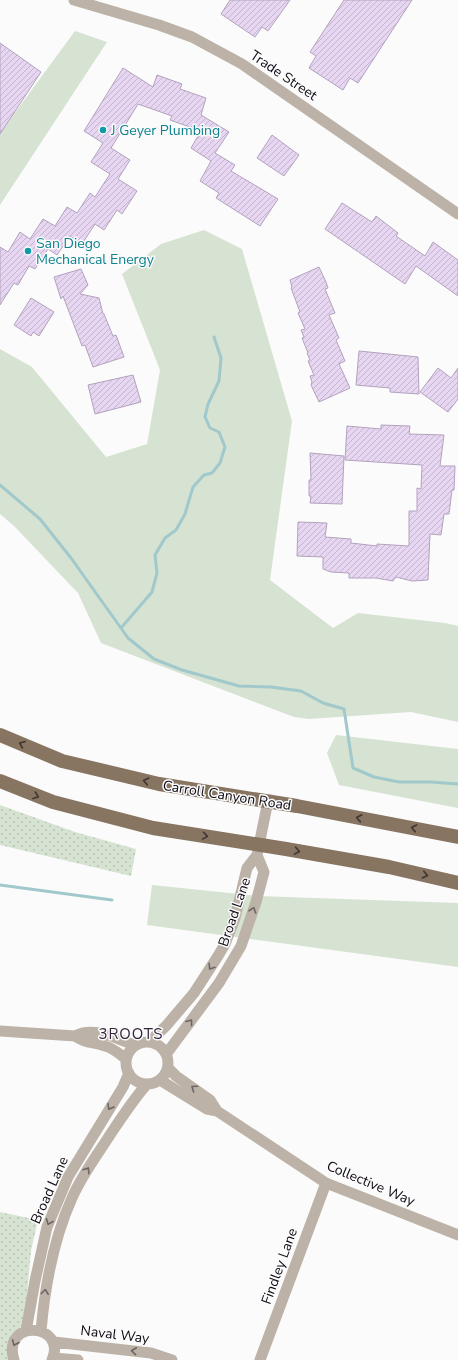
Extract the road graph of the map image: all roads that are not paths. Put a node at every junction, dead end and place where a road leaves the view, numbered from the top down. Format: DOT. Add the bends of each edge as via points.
graph roads {
  1 [pos="74,0"];
  2 [pos="458,214"];
  3 [pos="0,735"];
  4 [pos="0,781"];
  5 [pos="268,801"];
  6 [pos="458,837"];
  7 [pos="258,850"];
  8 [pos="458,883"];
  9 [pos="0,1031"];
  10 [pos="75,1036"];
  11 [pos="149,1042"];
  12 [pos="135,1045"];
  13 [pos="166,1054"];
  14 [pos="126,1059"];
  15 [pos="168,1068"];
  16 [pos="129,1073"];
  17 [pos="160,1080"];
  18 [pos="147,1084"];
  19 [pos="217,1111"];
  20 [pos="326,1182"];
  21 [pos="458,1235"];
  22 [pos="26,1331"];
  23 [pos="41,1331"];
  24 [pos="54,1342"];
  25 [pos="53,1359"];
  26 [pos="14,1360"];
  27 [pos="78,1360"];
  28 [pos="172,1360"];
  29 [pos="260,1360"];
  1 -- 2 [label="street, Trade Street" via="192,37 242,64"];
  5 -- 3 [label="main road, Carroll Canyon Road, one-way" via="159,784 62,761"];
  4 -- 7 [label="main road, one-way" via="53,802 153,828"];
  6 -- 5 [label="main road, Carroll Canyon Road, one-way"];
  5 -- 7 [label="street, Broad Lane"];
  7 -- 8 [label="main road, one-way" via="389,867"];
  7 -- 11 [label="street, Broad Lane, one-way" via="247,868 235,918 222,950 194,993"];
  13 -- 7 [label="street, Broad Lane, one-way" via="220,983 241,946 264,872"];
  9 -- 10 [label="street"];
  10 -- 12 [label="street" via="82,1032 99,1033"];
  10 -- 14 [label="street" via="84,1042 104,1045"];
  11 -- 12 [label="street"];
  11 -- 13 [label="street" via="156,1043"];
  12 -- 14 [label="street"];
  13 -- 15 [label="street" via="169,1060"];
  14 -- 16 [label="street"];
  15 -- 17 [label="street"];
  19 -- 15 [label="street, Collective Way, one-way" via="210,1100"];
  16 -- 18 [label="street" via="140,1083"];
  16 -- 22 [label="street, Broad Lane, one-way" via="68,1178 47,1226"];
  17 -- 18 [label="street"];
  17 -- 19 [label="street, Collective Way" via="207,1109"];
  23 -- 18 [label="street, Broad Lane, one-way" via="46,1286 55,1243 72,1199 82,1178 132,1102"];
  19 -- 20 [label="street, Collective Way"];
  20 -- 21 [label="street, Collective Way"];
  20 -- 29 [label="street, Findley Lane"];
  22 -- 23 [label="street"];
  22 -- 26 [label="street, one-way" via="20,1334 12,1346"];
  23 -- 24 [label="street"];
  24 -- 25 [label="street"];
  28 -- 24 [label="street, Naval Way, one-way" via="151,1353"];
  25 -- 27 [label="street"];
}
